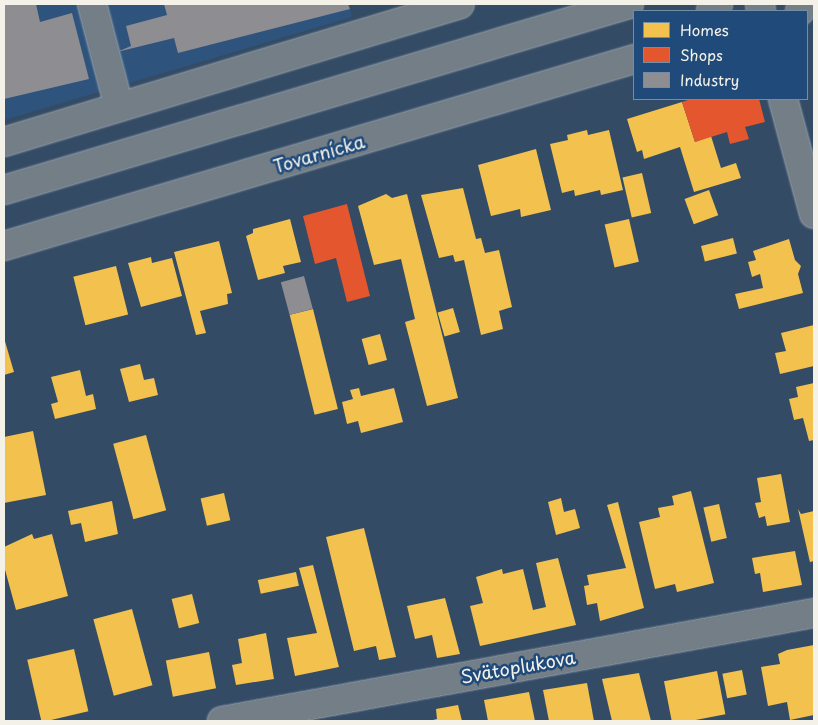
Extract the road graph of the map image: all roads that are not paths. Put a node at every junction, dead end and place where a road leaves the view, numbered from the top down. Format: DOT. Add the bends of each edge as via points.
graph roads {
  1 [pos="92,4"];
  2 [pos="460,4"];
  3 [pos="629,4"];
  4 [pos="633,59"];
  5 [pos="783,100"];
  6 [pos="119,107"];
  7 [pos="4,142"];
  8 [pos="4,190"];
  9 [pos="814,214"];
  10 [pos="4,246"];
  11 [pos="814,613"];
  12 [pos="222,721"];
  1 -- 6 [label="street"];
  2 -- 6 [label="street"];
  3 -- 8 [label="street"];
  4 -- 10 [label="street, Tovarnícka"];
  5 -- 9 [label="street"];
  6 -- 7 [label="street"];
  11 -- 12 [label="street, Svätoplukova"];
}
